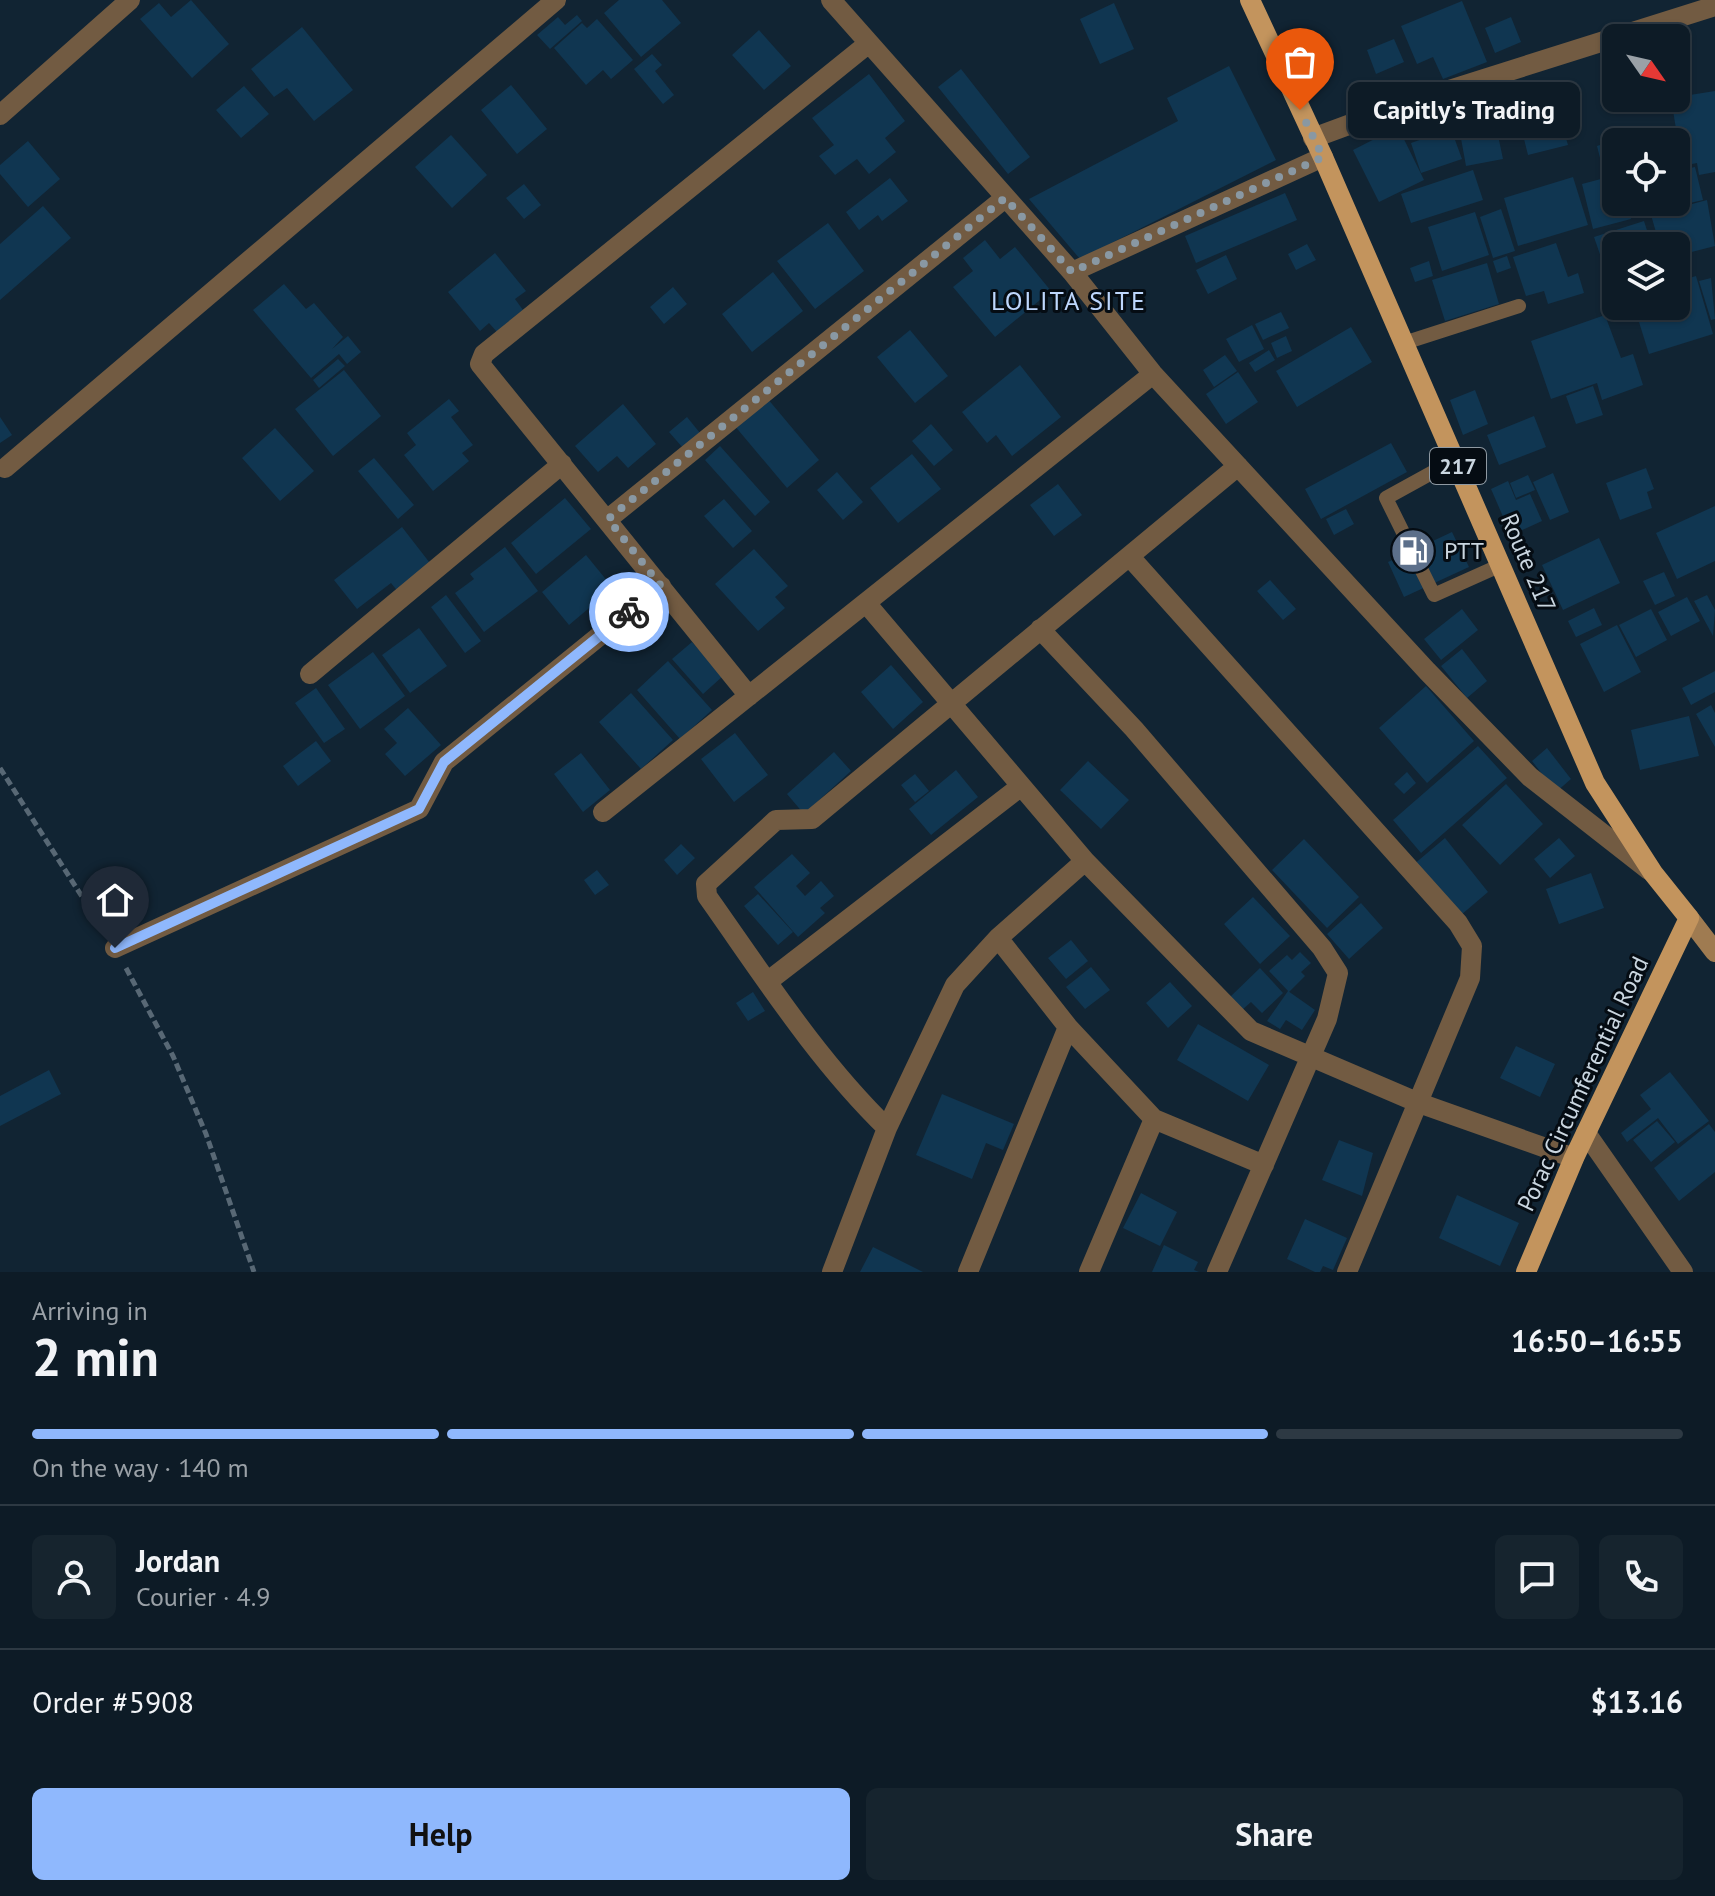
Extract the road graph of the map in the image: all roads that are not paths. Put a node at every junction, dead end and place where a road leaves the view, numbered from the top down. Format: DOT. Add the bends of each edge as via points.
graph roads {
  1 [pos="130,0"];
  2 [pos="556,0"];
  3 [pos="831,0"];
  4 [pos="1250,0"];
  5 [pos="1715,6"];
  6 [pos="869,43"];
  7 [pos="0,115"];
  8 [pos="1313,138"];
  9 [pos="1323,157"];
  10 [pos="1005,198"];
  11 [pos="1072,272"];
  12 [pos="1519,306"];
  13 [pos="1404,343"];
  14 [pos="1153,374"];
  15 [pos="1455,460"];
  16 [pos="562,464"];
  17 [pos="1238,466"];
  18 [pos="5,468"];
  19 [pos="608,519"];
  20 [pos="1130,557"];
  21 [pos="1501,565"];
  22 [pos="661,586"];
  23 [pos="866,603"];
  24 [pos="1040,629"];
  25 [pos="310,674"];
  26 [pos="749,696"];
  27 [pos="949,703"];
  28 [pos="1020,787"];
  29 [pos="603,812"];
  30 [pos="1085,861"];
  31 [pos="1653,873"];
  32 [pos="1689,918"];
  33 [pos="998,938"];
  34 [pos="115,948"];
  35 [pos="1715,952"];
  36 [pos="767,982"];
  37 [pos="1068,1027"];
  38 [pos="1311,1057"];
  39 [pos="1419,1103"];
  40 [pos="1154,1119"];
  41 [pos="887,1128"];
  42 [pos="1586,1133"];
  43 [pos="1574,1158"];
  44 [pos="1264,1165"];
  45 [pos="832,1272"];
  46 [pos="968,1272"];
  47 [pos="1089,1272"];
  48 [pos="1217,1272"];
  49 [pos="1347,1272"];
  50 [pos="1526,1272"];
  51 [pos="1683,1272"];
  1 -- 7 [label="street"];
  2 -- 18 [label="street"];
  3 -- 6 [label="street"];
  4 -- 8 [label="main road, Route 217 / 217"];
  5 -- 8 [label="street"];
  6 -- 10 [label="street"];
  6 -- 16 [label="street" via="484,354 482,369"];
  8 -- 9 [label="main road, Route 217 / 217"];
  9 -- 11 [label="street"];
  9 -- 13 [label="main road, Route 217 / 217"];
  10 -- 11 [label="street"];
  10 -- 19 [label="street"];
  11 -- 14 [label="street"];
  12 -- 13 [label="lane"];
  13 -- 15 [label="main road, Route 217 / 217"];
  14 -- 17 [label="street"];
  14 -- 23 [label="street"];
  15 -- 21 [label="main road, Route 217 / 217"];
  15 -- 21 [label="lane" via="1386,498 1434,595"];
  16 -- 19 [label="street"];
  16 -- 25 [label="street"];
  17 -- 20 [label="street"];
  17 -- 31 [label="street" via="1530,777"];
  19 -- 22 [label="street"];
  20 -- 24 [label="street"];
  20 -- 39 [label="street" via="1466,934 1472,946 1470,978"];
  21 -- 31 [label="main road, Route 217 / 217" via="1595,783"];
  22 -- 26 [label="street"];
  22 -- 34 [label="street" via="444,762 419,809"];
  23 -- 26 [label="street"];
  23 -- 27 [label="street"];
  24 -- 27 [label="street"];
  24 -- 38 [label="street" via="1134,729 1333,962 1339,982"];
  26 -- 29 [label="street"];
  27 -- 28 [label="street"];
  27 -- 36 [label="street" via="812,819 776,820 709,879 707,896"];
  28 -- 30 [label="street"];
  28 -- 36 [label="street"];
  30 -- 33 [label="street"];
  30 -- 38 [label="street" via="1251,1031"];
  31 -- 32 [label="main road, Route 217 / 217"];
  32 -- 35 [label="main road, Route 217 / 217"];
  32 -- 42 [label="main road, Porac Circumferential Road"];
  33 -- 37 [label="street"];
  33 -- 41 [label="street" via="955,985"];
  36 -- 41 [label="street" via="852,1094"];
  37 -- 40 [label="street"];
  37 -- 46 [label="street"];
  38 -- 39 [label="street"];
  38 -- 44 [label="street"];
  39 -- 43 [label="street"];
  39 -- 49 [label="street"];
  40 -- 44 [label="street"];
  40 -- 47 [label="street"];
  41 -- 45 [label="street"];
  42 -- 43 [label="main road, Porac Circumferential Road"];
  42 -- 51 [label="street"];
  43 -- 50 [label="main road, Porac Circumferential Road"];
  44 -- 48 [label="street"];
}
